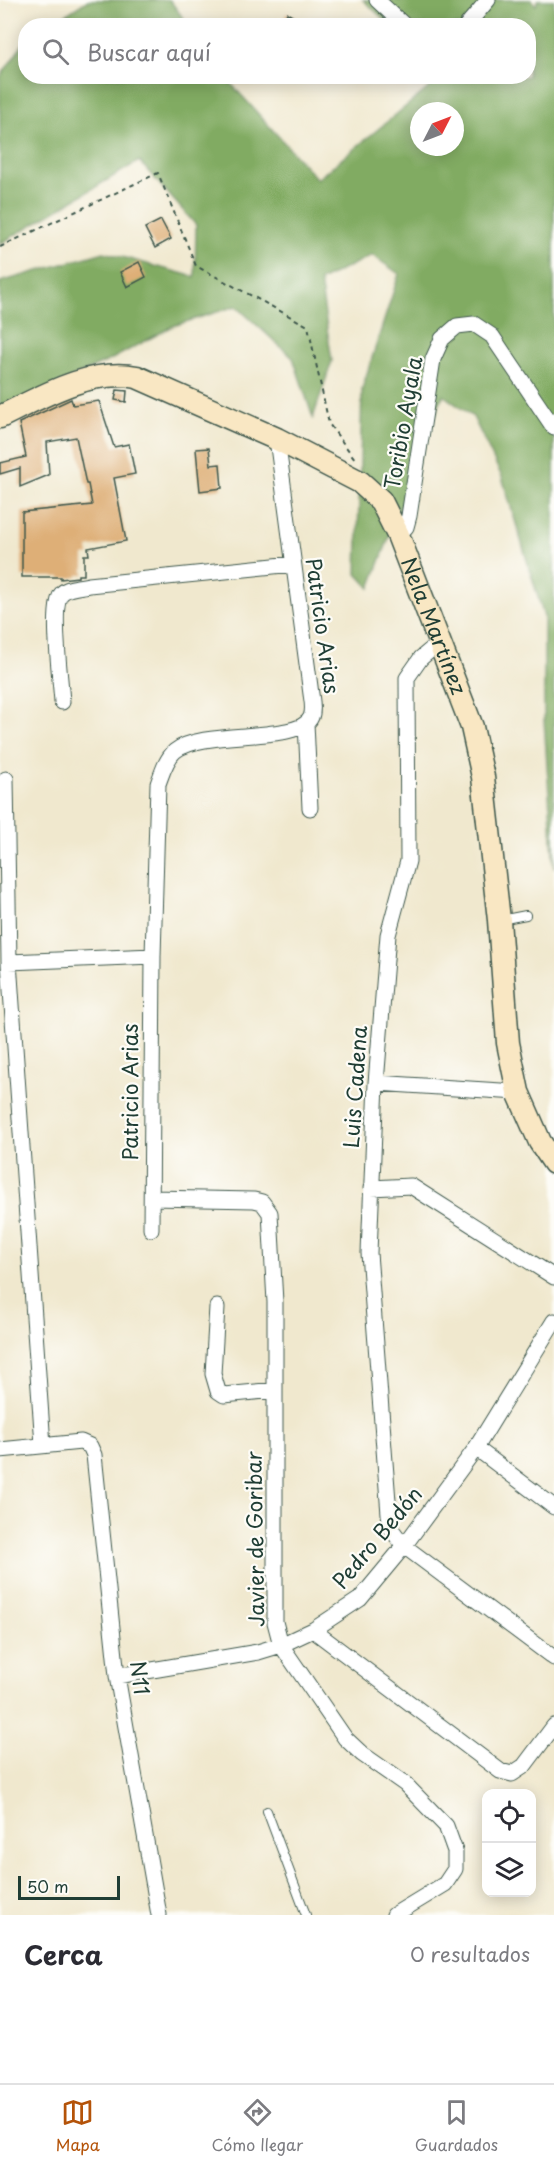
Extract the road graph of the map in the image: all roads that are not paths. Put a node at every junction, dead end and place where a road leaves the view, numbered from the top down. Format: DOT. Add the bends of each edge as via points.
graph roads {
  1 [pos="377,0"];
  2 [pos="488,0"];
  3 [pos="396,18"];
  4 [pos="473,18"];
  5 [pos="0,417"];
  6 [pos="554,428"];
  7 [pos="277,439"];
  8 [pos="398,536"];
  9 [pos="293,564"];
  10 [pos="440,642"];
  11 [pos="62,702"];
  12 [pos="306,723"];
  13 [pos="6,779"];
  14 [pos="310,808"];
  15 [pos="4,877"];
  16 [pos="526,915"];
  17 [pos="499,920"];
  18 [pos="153,956"];
  19 [pos="9,962"];
  20 [pos="376,1083"];
  21 [pos="518,1092"];
  22 [pos="554,1163"];
  23 [pos="371,1188"];
  24 [pos="152,1198"];
  25 [pos="151,1229"];
  26 [pos="554,1277"];
  27 [pos="217,1307"];
  28 [pos="554,1321"];
  29 [pos="275,1390"];
  30 [pos="42,1445"];
  31 [pos="476,1448"];
  32 [pos="0,1450"];
  33 [pos="554,1507"];
  34 [pos="404,1546"];
  35 [pos="313,1630"];
  36 [pos="280,1645"];
  37 [pos="554,1658"];
  38 [pos="117,1676"];
  39 [pos="554,1726"];
  40 [pos="267,1811"];
  41 [pos="159,1915"];
  42 [pos="306,1915"];
  43 [pos="394,1915"];
  1 -- 3 [label="street"];
  2 -- 4 [label="street"];
  5 -- 7 [label="main road, Nela Martínez" via="79,382 122,374 137,377"];
  6 -- 8 [label="street, Toribio Ayala" via="492,336 474,324 457,326 442,339 433,359 406,527"];
  7 -- 8 [label="main road, Nela Martínez" via="360,482 381,501"];
  7 -- 9 [label="street, Patricio Arias"];
  8 -- 10 [label="main road, Nela Martínez"];
  9 -- 11 [label="street" via="89,585 62,593 56,603"];
  9 -- 12 [label="street, Patricio Arias" via="312,705"];
  10 -- 17 [label="main road, Nela Martínez" via="472,727 483,777"];
  10 -- 20 [label="street, Luis Cadena" via="421,658 408,678 408,861 388,935"];
  12 -- 14 [label="street"];
  12 -- 18 [label="street, Patricio Arias" via="288,731 190,743 175,752 165,765 158,784"];
  13 -- 15 [label="street"];
  15 -- 19 [label="street"];
  16 -- 17 [label="lane"];
  17 -- 21 [label="main road, Nela Martínez" via="508,1043"];
  18 -- 19 [label="street"];
  18 -- 24 [label="street, Patricio Arias"];
  19 -- 30 [label="street"];
  20 -- 21 [label="street"];
  20 -- 23 [label="street, Luis Cadena"];
  21 -- 22 [label="main road, Nela Martínez"];
  23 -- 26 [label="street" via="411,1186"];
  23 -- 34 [label="street, Luis Cadena" via="369,1253 389,1514 392,1530"];
  24 -- 25 [label="street, Patricio Arias"];
  24 -- 29 [label="street, Javier de Goribar" via="241,1198 262,1202 267,1207 275,1302"];
  27 -- 29 [label="street" via="213,1374 218,1391 224,1395"];
  28 -- 31 [label="street, Pedro Bedón"];
  29 -- 36 [label="street, Javier de Goribar" via="275,1622"];
  30 -- 32 [label="street"];
  30 -- 38 [label="street, N11" via="81,1442 90,1446 94,1455"];
  31 -- 33 [label="street"];
  31 -- 34 [label="street, Pedro Bedón"];
  34 -- 35 [label="street, Pedro Bedón" via="360,1599"];
  34 -- 37 [label="street"];
  35 -- 36 [label="street, Pedro Bedón"];
  35 -- 39 [label="street" via="500,1771 512,1774 524,1766"];
  36 -- 38 [label="street, Pedro Bedón"];
  36 -- 43 [label="street, Javier de Goribar" via="345,1738 405,1784 446,1826 455,1851 455,1869 445,1884"];
  38 -- 41 [label="street, N11"];
  40 -- 42 [label="lane"];
}
